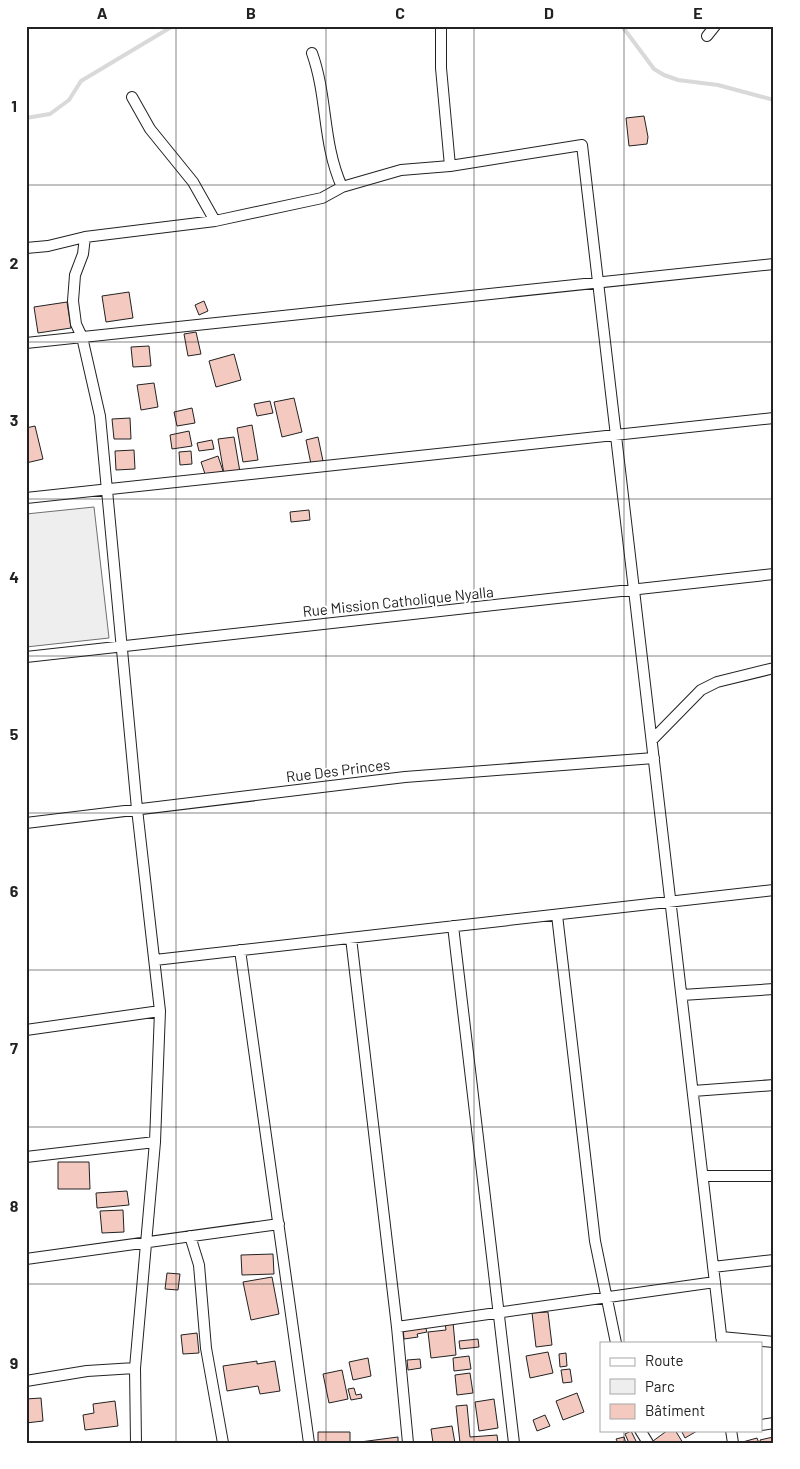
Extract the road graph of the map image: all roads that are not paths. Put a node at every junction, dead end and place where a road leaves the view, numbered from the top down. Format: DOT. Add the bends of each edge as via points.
graph roads {
  1 [pos="441,26"];
  2 [pos="715,26"];
  3 [pos="707,36"];
  4 [pos="312,53"];
  5 [pos="132,97"];
  6 [pos="450,166"];
  7 [pos="342,187"];
  8 [pos="215,221"];
  9 [pos="85,237"];
  10 [pos="26,248"];
  11 [pos="774,264"];
  12 [pos="598,283"];
  13 [pos="82,337"];
  14 [pos="26,343"];
  15 [pos="774,418"];
  16 [pos="616,435"];
  17 [pos="108,489"];
  18 [pos="26,498"];
  19 [pos="774,574"];
  20 [pos="634,590"];
  21 [pos="121,646"];
  22 [pos="26,657"];
  23 [pos="774,668"];
  24 [pos="652,740"];
  25 [pos="654,758"];
  26 [pos="137,809"];
  27 [pos="26,822"];
  28 [pos="774,890"];
  29 [pos="671,902"];
  30 [pos="557,915"];
  31 [pos="453,926"];
  32 [pos="351,938"];
  33 [pos="240,950"];
  34 [pos="155,960"];
  35 [pos="774,989"];
  36 [pos="682,995"];
  37 [pos="160,1011"];
  38 [pos="26,1030"];
  39 [pos="774,1085"];
  40 [pos="693,1091"];
  41 [pos="155,1142"];
  42 [pos="26,1157"];
  43 [pos="703,1176"];
  44 [pos="774,1176"];
  45 [pos="279,1224"];
  46 [pos="190,1236"];
  47 [pos="148,1241"];
  48 [pos="26,1259"];
  49 [pos="774,1260"];
  50 [pos="713,1267"];
  51 [pos="715,1282"];
  52 [pos="606,1296"];
  53 [pos="498,1313"];
  54 [pos="397,1327"];
  55 [pos="722,1340"];
  56 [pos="616,1342"];
  57 [pos="774,1342"];
  58 [pos="135,1368"];
  59 [pos="26,1381"];
  60 [pos="641,1432"];
  61 [pos="136,1443"];
  62 [pos="223,1443"];
  63 [pos="309,1443"];
  64 [pos="408,1443"];
  65 [pos="514,1443"];
  66 [pos="648,1443"];
  1 -- 6 [label="street" via="441,68"];
  2 -- 3 [label="street"];
  4 -- 7 [label="street" via="320,76 332,164"];
  5 -- 8 [label="street" via="150,129 193,182"];
  6 -- 7 [label="street" via="401,170"];
  6 -- 12 [label="street" via="582,145"];
  7 -- 8 [label="street" via="322,198"];
  8 -- 9 [label="street"];
  9 -- 10 [label="street"];
  9 -- 13 [label="street" via="75,275 73,301 76,324"];
  11 -- 12 [label="street"];
  12 -- 13 [label="street"];
  12 -- 16 [label="street"];
  13 -- 14 [label="street"];
  13 -- 17 [label="street" via="100,416"];
  15 -- 16 [label="street"];
  16 -- 17 [label="street"];
  16 -- 20 [label="street"];
  17 -- 18 [label="street"];
  17 -- 21 [label="street"];
  19 -- 20 [label="street, Rue Mission Catholique Nyalla"];
  20 -- 21 [label="street, Rue Mission Catholique Nyalla"];
  20 -- 24 [label="street"];
  21 -- 22 [label="street, Rue Mission Catholique Nyalla"];
  21 -- 26 [label="street"];
  23 -- 24 [label="street" via="717,682 701,690"];
  24 -- 25 [label="street"];
  25 -- 26 [label="street, Rue Des Princes" via="405,777"];
  25 -- 29 [label="street"];
  26 -- 27 [label="street, Rue Des Princes"];
  26 -- 34 [label="street"];
  28 -- 29 [label="street"];
  29 -- 30 [label="street"];
  29 -- 36 [label="street"];
  30 -- 31 [label="street"];
  30 -- 52 [label="street" via="594,1242"];
  31 -- 32 [label="street"];
  31 -- 53 [label="street"];
  32 -- 33 [label="street"];
  32 -- 54 [label="street"];
  33 -- 34 [label="street"];
  33 -- 45 [label="street"];
  34 -- 37 [label="street"];
  35 -- 36 [label="street"];
  36 -- 40 [label="street"];
  37 -- 38 [label="street"];
  37 -- 41 [label="street"];
  39 -- 40 [label="street"];
  40 -- 43 [label="street"];
  41 -- 42 [label="street"];
  41 -- 47 [label="street"];
  43 -- 44 [label="street"];
  43 -- 50 [label="street"];
  45 -- 46 [label="street"];
  45 -- 63 [label="street"];
  46 -- 47 [label="street"];
  46 -- 62 [label="street" via="199,1265 206,1348"];
  47 -- 48 [label="street"];
  47 -- 58 [label="street"];
  49 -- 50 [label="street"];
  50 -- 51 [label="street"];
  51 -- 52 [label="street"];
  51 -- 55 [label="street"];
  52 -- 53 [label="street"];
  52 -- 56 [label="street"];
  53 -- 54 [label="street"];
  53 -- 65 [label="street"];
  54 -- 64 [label="street"];
  55 -- 57 [label="street"];
  58 -- 59 [label="street" via="87,1371"];
  58 -- 61 [label="street"];
  60 -- 66 [label="street"];
}
